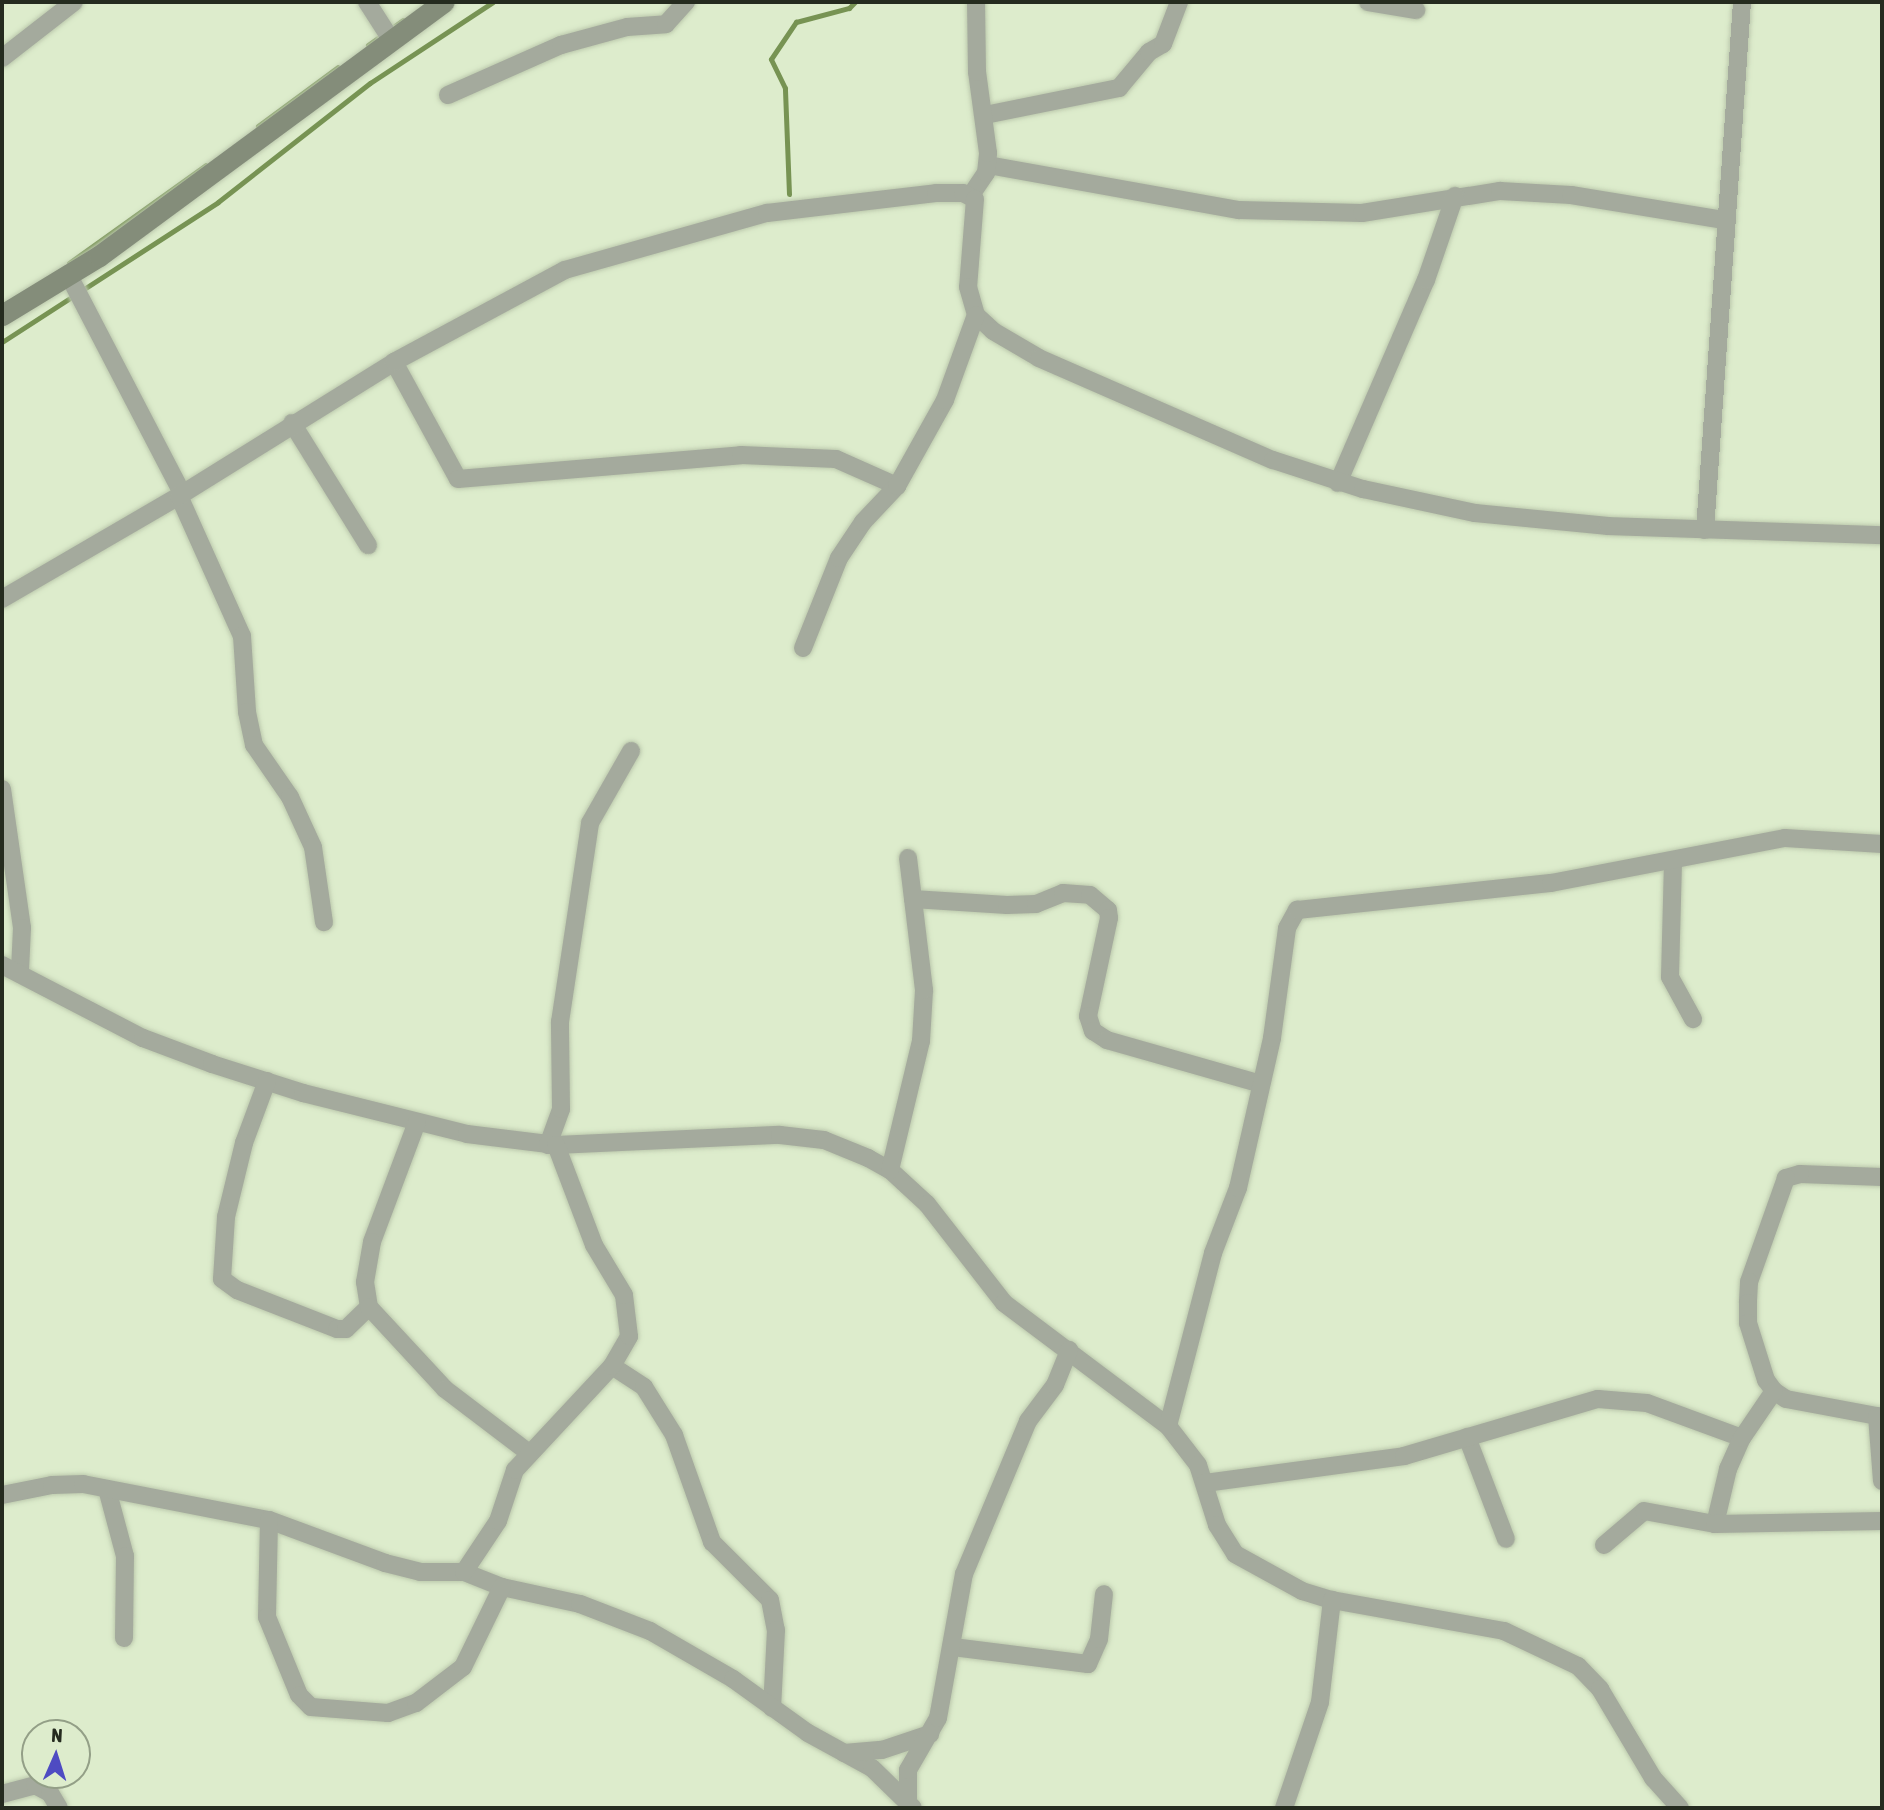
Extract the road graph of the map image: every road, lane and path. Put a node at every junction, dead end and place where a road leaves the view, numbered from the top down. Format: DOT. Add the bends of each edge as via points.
graph roads {
  1 [pos="74,2"];
  2 [pos="367,2"];
  3 [pos="444,2"];
  4 [pos="686,2"];
  5 [pos="976,2"];
  6 [pos="1179,2"];
  7 [pos="1368,2"];
  8 [pos="1742,2"];
  9 [pos="1416,10"];
  10 [pos="392,41"];
  11 [pos="2,58"];
  12 [pos="448,95"];
  13 [pos="985,115"];
  14 [pos="988,165"];
  15 [pos="971,195"];
  16 [pos="1455,197"];
  17 [pos="1723,220"];
  18 [pos="68,274"];
  19 [pos="2,315"];
  20 [pos="976,315"];
  21 [pos="394,362"];
  22 [pos="292,423"];
  23 [pos="1338,483"];
  24 [pos="897,486"];
  25 [pos="180,494"];
  26 [pos="1705,530"];
  27 [pos="1882,535"];
  28 [pos="368,545"];
  29 [pos="2,599"];
  30 [pos="803,648"];
  31 [pos="631,751"];
  32 [pos="2,789"];
  33 [pos="1882,844"];
  34 [pos="908,858"];
  35 [pos="1673,863"];
  36 [pos="913,899"];
  37 [pos="324,922"];
  38 [pos="2,965"];
  39 [pos="20,971"];
  40 [pos="1693,1018"];
  41 [pos="267,1081"];
  42 [pos="1261,1084"];
  43 [pos="821,1121"];
  44 [pos="417,1122"];
  45 [pos="824,1140"];
  46 [pos="552,1145"];
  47 [pos="890,1170"];
  48 [pos="1882,1177"];
  49 [pos="369,1307"];
  50 [pos="1069,1350"];
  51 [pos="612,1366"];
  52 [pos="1774,1391"];
  53 [pos="1880,1417"];
  54 [pos="1168,1426"];
  55 [pos="1467,1437"];
  56 [pos="1742,1437"];
  57 [pos="529,1454"];
  58 [pos="1882,1481"];
  59 [pos="1205,1483"];
  60 [pos="107,1489"];
  61 [pos="2,1495"];
  62 [pos="269,1520"];
  63 [pos="1882,1521"];
  64 [pos="1715,1524"];
  65 [pos="1506,1539"];
  66 [pos="1604,1545"];
  67 [pos="464,1572"];
  68 [pos="502,1587"];
  69 [pos="1104,1594"];
  70 [pos="1332,1600"];
  71 [pos="124,1638"];
  72 [pos="953,1647"];
  73 [pos="772,1707"];
  74 [pos="930,1734"];
  75 [pos="844,1753"];
  76 [pos="2,1794"];
  77 [pos="910,1804"];
  78 [pos="59,1808"];
  79 [pos="1284,1808"];
  80 [pos="1680,1808"];
  1 -- 11 [label="street"];
  2 -- 10 [label="street"];
  3 -- 10 [label="street"];
  4 -- 12 [label="street" via="667,24 627,27 561,45"];
  5 -- 13 [label="street" via="977,72"];
  6 -- 13 [label="street" via="1163,44 1149,52 1119,88"];
  7 -- 9 [label="street"];
  8 -- 17 [label="street"];
  10 -- 18 [label="street"];
  13 -- 14 [label="street"];
  14 -- 15 [label="street"];
  14 -- 16 [label="street" via="1239,210 1362,213 1440,204"];
  15 -- 20 [label="street" via="976,205 968,287"];
  15 -- 21 [label="street" via="936,193 800,208 649,243 552,275"];
  16 -- 17 [label="street" via="1541,192"];
  16 -- 23 [label="street" via="1426,280"];
  17 -- 26 [label="street"];
  18 -- 19 [label="street"];
  18 -- 25 [label="street"];
  20 -- 23 [label="street" via="993,331 1040,358 1209,435"];
  20 -- 24 [label="street" via="945,400"];
  21 -- 22 [label="street"];
  21 -- 24 [label="street" via="454,477 463,481 741,455 836,459"];
  22 -- 25 [label="street"];
  22 -- 28 [label="street"];
  23 -- 26 [label="street" via="1475,513"];
  24 -- 30 [label="street" via="863,522 839,558"];
  25 -- 29 [label="street"];
  25 -- 37 [label="street" via="242,636 254,745 290,797 313,846"];
  26 -- 27 [label="street"];
  31 -- 46 [label="street" via="590,823 560,1022 561,1109"];
  32 -- 39 [label="street" via="22,928"];
  33 -- 35 [label="street" via="1786,838"];
  34 -- 36 [label="street"];
  35 -- 40 [label="street" via="1670,976"];
  35 -- 42 [label="street" via="1514,888 1297,911 1287,928"];
  36 -- 42 [label="street" via="1007,905 1036,904 1063,893 1090,895 1108,910 1109,918 1088,1016 1093,1031 1107,1040"];
  36 -- 47 [label="street" via="923,990 920,1055"];
  38 -- 39 [label="street"];
  39 -- 41 [label="street" via="67,1002 143,1038"];
  41 -- 44 [label="street"];
  41 -- 49 [label="street" via="244,1143 226,1217 222,1279 237,1290 338,1329 346,1329"];
  42 -- 54 [label="street" via="1238,1188 1213,1253"];
  43 -- 45 [label="street"];
  44 -- 46 [label="street"];
  44 -- 49 [label="street" via="372,1242 365,1282"];
  45 -- 46 [label="street" via="749,1134"];
  45 -- 47 [label="street"];
  46 -- 51 [label="street" via="594,1245 627,1306 629,1336"];
  47 -- 50 [label="street" via="927,1204 1004,1303"];
  48 -- 52 [label="street" via="1800,1174 1791,1175 1783,1185 1749,1282 1748,1303 1754,1343"];
  49 -- 57 [label="street" via="445,1389"];
  50 -- 54 [label="street"];
  50 -- 72 [label="street" via="1055,1385 1028,1421 964,1574"];
  51 -- 57 [label="street"];
  51 -- 73 [label="street" via="644,1387 674,1435 706,1531 721,1555 770,1600 776,1630"];
  52 -- 53 [label="street" via="1786,1399"];
  52 -- 56 [label="street"];
  53 -- 58 [label="street"];
  54 -- 59 [label="street" via="1198,1465"];
  55 -- 56 [label="street" via="1572,1404 1624,1398"];
  55 -- 59 [label="street" via="1349,1466"];
  55 -- 65 [label="street"];
  56 -- 64 [label="street" via="1728,1469"];
  57 -- 67 [label="street" via="515,1471 498,1521"];
  59 -- 70 [label="street" via="1217,1525 1236,1554 1265,1574"];
  60 -- 61 [label="street" via="52,1485"];
  60 -- 62 [label="street"];
  60 -- 71 [label="street" via="125,1556"];
  62 -- 67 [label="street" via="385,1563 420,1572"];
  62 -- 68 [label="street" via="267,1617 299,1695 311,1707 388,1713 416,1703 463,1667"];
  63 -- 64 [label="street"];
  64 -- 66 [label="street" via="1644,1511"];
  67 -- 68 [label="street"];
  68 -- 73 [label="street" via="580,1604 650,1631"];
  69 -- 72 [label="street" via="1099,1639 1088,1664"];
  70 -- 79 [label="street" via="1320,1702"];
  70 -- 80 [label="street" via="1504,1631 1578,1666 1600,1689 1653,1778"];
  72 -- 74 [label="street" via="938,1718"];
  73 -- 75 [label="street"];
  74 -- 75 [label="street" via="882,1750"];
  74 -- 77 [label="street" via="908,1770"];
  75 -- 77 [label="street" via="872,1768"];
  76 -- 78 [label="street" via="35,1785 50,1793"];
}
